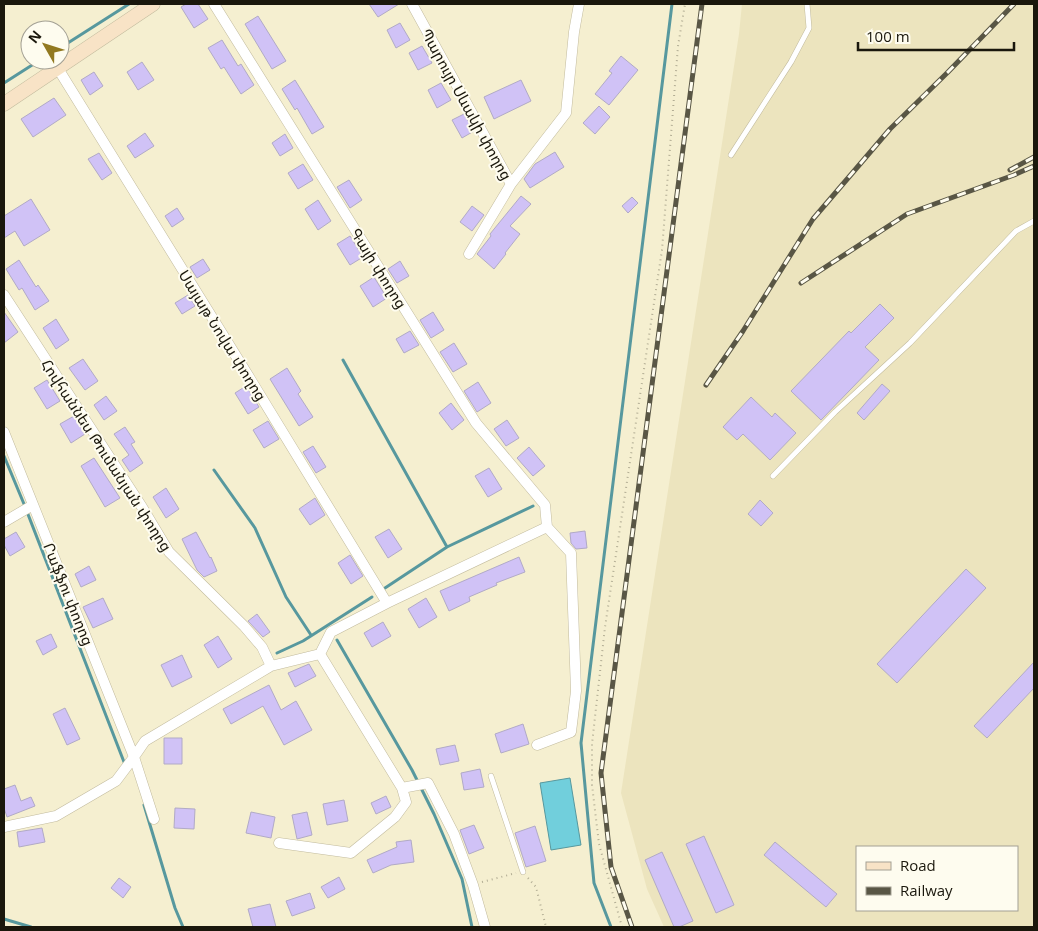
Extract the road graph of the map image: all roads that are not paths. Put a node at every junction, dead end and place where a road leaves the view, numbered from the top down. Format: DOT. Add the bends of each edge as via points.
graph roads {
  1 [pos="153,4"];
  2 [pos="214,4"];
  3 [pos="412,4"];
  4 [pos="579,4"];
  5 [pos="807,4"];
  6 [pos="70,58"];
  7 [pos="53,70"];
  8 [pos="59,70"];
  9 [pos="4,104"];
  10 [pos="731,155"];
  11 [pos="511,184"];
  12 [pos="1034,221"];
  13 [pos="469,254"];
  14 [pos="4,296"];
  15 [pos="4,432"];
  16 [pos="773,476"];
  17 [pos="28,508"];
  18 [pos="4,522"];
  19 [pos="547,527"];
  20 [pos="387,604"];
  21 [pos="320,654"];
  22 [pos="271,666"];
  23 [pos="537,745"];
  24 [pos="134,756"];
  25 [pos="491,776"];
  26 [pos="402,788"];
  27 [pos="154,819"];
  28 [pos="4,828"];
  29 [pos="279,843"];
  30 [pos="523,872"];
  31 [pos="485,927"];
  1 -- 6 [label="main road"];
  2 -- 19 [label="street, Գայի փողոց" via="476,423 545,505"];
  3 -- 11 [label="street, Պարույր Սևակի փողոց"];
  4 -- 11 [label="street" via="566,113"];
  5 -- 10 [label="lane" via="809,28"];
  7 -- 9 [label="main road"];
  8 -- 20 [label="street, Սայաթ Նովա փողոց"];
  11 -- 13 [label="street, Պարույր Սևակի փողոց"];
  12 -- 16 [label="lane" via="1016,232 910,343 835,412"];
  14 -- 22 [label="street, Հովհաննես Թումանյան փողոց" via="169,552 244,626 262,647"];
  15 -- 17 [label="street, Րաֆֆու փողոց"];
  17 -- 18 [label="street"];
  17 -- 24 [label="street, Րաֆֆու փողոց"];
  19 -- 20 [label="street"];
  19 -- 23 [label="street" via="571,553 576,691 571,732"];
  20 -- 21 [label="street" via="331,632"];
  21 -- 22 [label="street"];
  21 -- 26 [label="street"];
  22 -- 24 [label="street" via="145,741"];
  24 -- 27 [label="street, Րաֆֆու փողոց"];
  24 -- 28 [label="street" via="116,782 56,816"];
  25 -- 30 [label="lane"];
  26 -- 29 [label="street" via="406,802 394,817 351,853"];
  26 -- 31 [label="street" via="428,783 454,834"];
}
